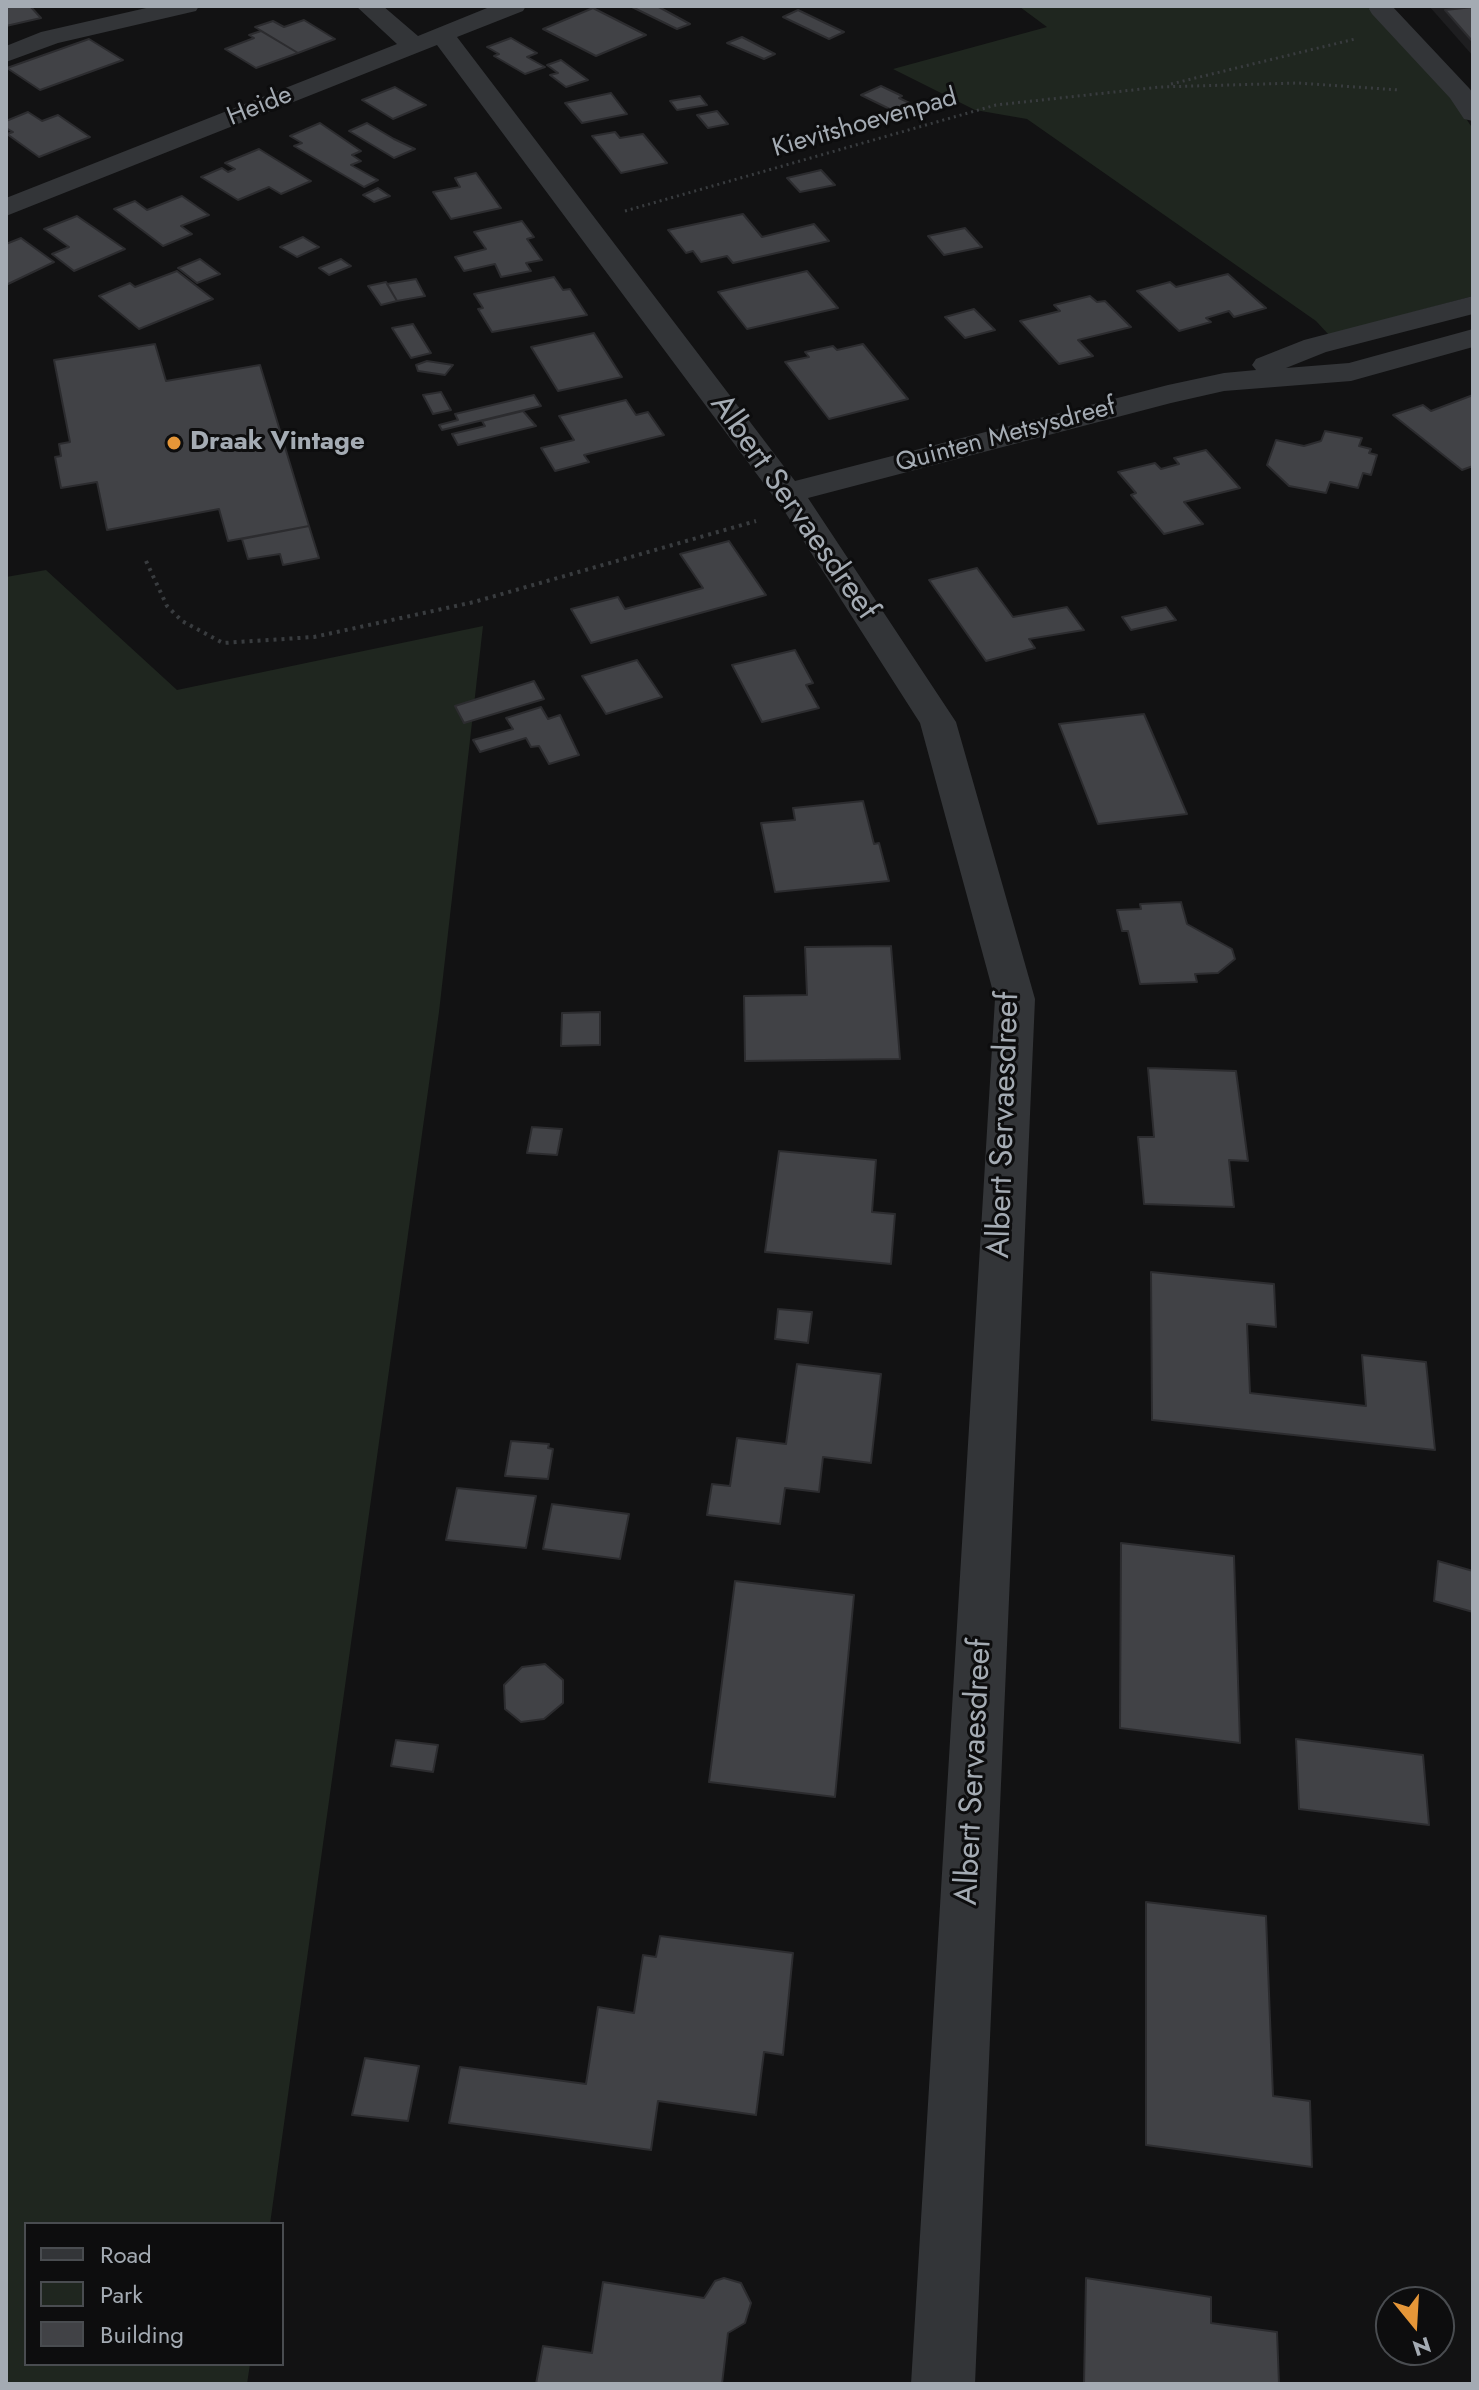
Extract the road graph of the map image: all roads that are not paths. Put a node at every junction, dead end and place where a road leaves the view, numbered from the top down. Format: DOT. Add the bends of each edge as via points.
graph roads {
  1 [pos="187,6"];
  2 [pos="368,6"];
  3 [pos="514,6"];
  4 [pos="1381,9"];
  5 [pos="428,40"];
  6 [pos="6,55"];
  7 [pos="1466,103"];
  8 [pos="6,208"];
  9 [pos="1473,305"];
  10 [pos="1473,338"];
  11 [pos="1224,382"];
  12 [pos="793,501"];
  13 [pos="943,2384"];
  1 -- 6 [label="street" via="83,28"];
  2 -- 5 [label="street, Albert Servaesdreef"];
  3 -- 5 [label="street, Heide"];
  4 -- 7 [label="street"];
  5 -- 8 [label="street, Heide"];
  5 -- 12 [label="street, Albert Servaesdreef" via="584,223"];
  9 -- 11 [label="street, Quinten Metsysdreef" via="1315,346"];
  10 -- 11 [label="street, Quinten Metsysdreef" via="1351,372"];
  11 -- 12 [label="street, Quinten Metsysdreef"];
  12 -- 13 [label="street, Albert Servaesdreef" via="938,722 1015,999"];
}
